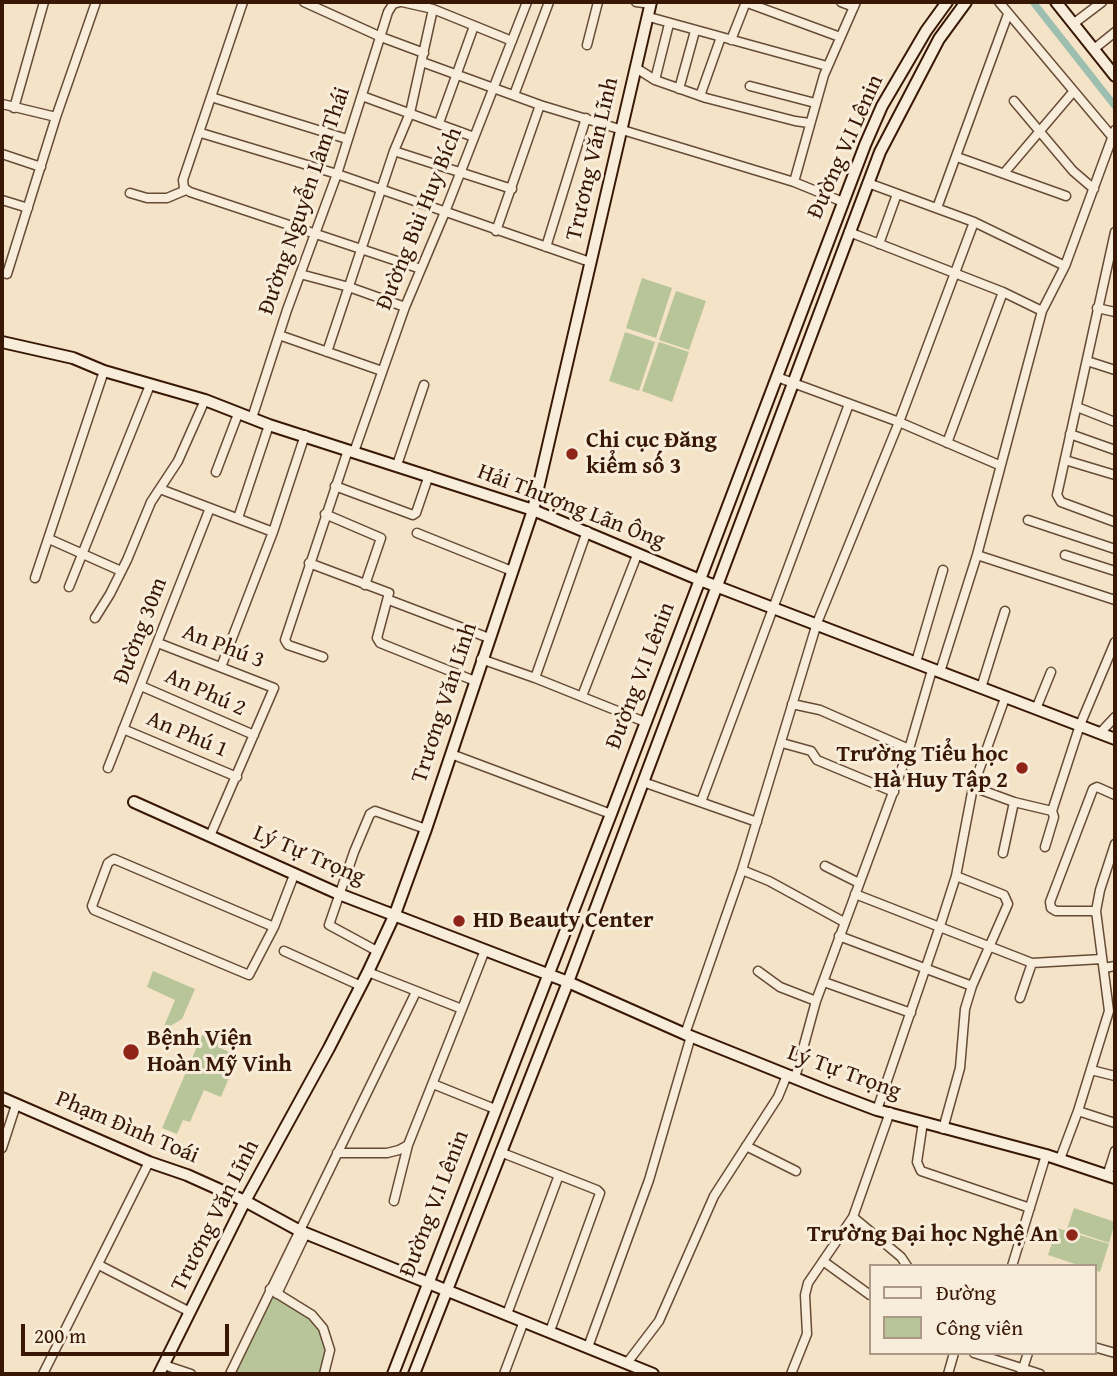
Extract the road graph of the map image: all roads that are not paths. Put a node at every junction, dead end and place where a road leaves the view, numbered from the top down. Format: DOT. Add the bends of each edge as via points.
graph roads {
  1 [pos="44,2"];
  2 [pos="96,2"];
  3 [pos="243,2"];
  4 [pos="304,2"];
  5 [pos="401,2"];
  6 [pos="527,2"];
  7 [pos="549,2"];
  8 [pos="598,2"];
  9 [pos="636,2"];
  10 [pos="745,2"];
  11 [pos="841,2"];
  12 [pos="947,2"];
  13 [pos="966,2"];
  14 [pos="999,2"];
  15 [pos="1056,2"];
  16 [pos="1102,2"];
  17 [pos="651,3"];
  18 [pos="855,4"];
  19 [pos="433,9"];
  20 [pos="1008,14"];
  21 [pos="649,17"];
  22 [pos="669,24"];
  23 [pos="1073,24"];
  24 [pos="474,26"];
  25 [pos="695,31"];
  26 [pos="1115,32"];
  27 [pos="380,37"];
  28 [pos="721,37"];
  29 [pos="840,37"];
  30 [pos="731,40"];
  31 [pos="512,41"];
  32 [pos="587,45"];
  33 [pos="1094,50"];
  34 [pos="423,58"];
  35 [pos="827,66"];
  36 [pos="636,68"];
  37 [pos="457,74"];
  38 [pos="1115,76"];
  39 [pos="655,80"];
  40 [pos="750,86"];
  41 [pos="495,88"];
  42 [pos="679,89"];
  43 [pos="1073,92"];
  44 [pos="514,95"];
  45 [pos="362,96"];
  46 [pos="700,96"];
  47 [pos="211,97"];
  48 [pos="1014,101"];
  49 [pos="815,103"];
  50 [pos="2,104"];
  51 [pos="540,105"];
  52 [pos="14,108"];
  53 [pos="410,113"];
  54 [pos="56,117"];
  55 [pos="586,118"];
  56 [pos="809,122"];
  57 [pos="439,123"];
  58 [pos="622,130"];
  59 [pos="201,133"];
  60 [pos="1040,133"];
  61 [pos="1114,135"];
  62 [pos="474,137"];
  63 [pos="347,139"];
  64 [pos="394,151"];
  65 [pos="2,154"];
  66 [pos="957,157"];
  67 [pos="41,167"];
  68 [pos="1005,173"];
  69 [pos="337,174"];
  70 [pos="459,174"];
  71 [pos="794,182"];
  72 [pos="868,183"];
  73 [pos="512,189"];
  74 [pos="1094,189"];
  75 [pos="186,190"];
  76 [pos="381,191"];
  77 [pos="130,193"];
  78 [pos="897,194"];
  79 [pos="1066,196"];
  80 [pos="2,200"];
  81 [pos="843,202"];
  82 [pos="28,208"];
  83 [pos="937,208"];
  84 [pos="445,212"];
  85 [pos="974,222"];
  86 [pos="496,231"];
  87 [pos="849,232"];
  88 [pos="1115,232"];
  89 [pos="314,233"];
  90 [pos="878,244"];
  91 [pos="546,247"];
  92 [pos="362,248"];
  93 [pos="590,262"];
  94 [pos="1065,266"];
  95 [pos="421,269"];
  96 [pos="956,273"];
  97 [pos="7,274"];
  98 [pos="300,274"];
  99 [pos="814,278"];
  100 [pos="830,284"];
  101 [pos="349,288"];
  102 [pos="1003,292"];
  103 [pos="405,307"];
  104 [pos="1097,308"];
  105 [pos="1042,311"];
  106 [pos="1115,312"];
  107 [pos="279,335"];
  108 [pos="2,342"];
  109 [pos="327,352"];
  110 [pos="1087,361"];
  111 [pos="1115,370"];
  112 [pos="104,371"];
  113 [pos="382,371"];
  114 [pos="777,377"];
  115 [pos="793,383"];
  116 [pos="150,385"];
  117 [pos="424,385"];
  118 [pos="205,400"];
  119 [pos="849,404"];
  120 [pos="1077,407"];
  121 [pos="238,414"];
  122 [pos="252,418"];
  123 [pos="899,422"];
  124 [pos="1115,422"];
  125 [pos="269,425"];
  126 [pos="1070,434"];
  127 [pos="305,435"];
  128 [pos="947,443"];
  129 [pos="1115,450"];
  130 [pos="351,451"];
  131 [pos="1065,460"];
  132 [pos="397,465"];
  133 [pos="999,466"];
  134 [pos="216,472"];
  135 [pos="429,475"];
  136 [pos="1115,475"];
  137 [pos="335,486"];
  138 [pos="160,489"];
  139 [pos="210,508"];
  140 [pos="533,510"];
  141 [pos="325,514"];
  142 [pos="238,518"];
  143 [pos="1028,520"];
  144 [pos="1115,522"];
  145 [pos="587,531"];
  146 [pos="273,532"];
  147 [pos="417,533"];
  148 [pos="49,538"];
  149 [pos="1115,549"];
  150 [pos="83,554"];
  151 [pos="638,555"];
  152 [pos="977,555"];
  153 [pos="1065,555"];
  154 [pos="309,563"];
  155 [pos="121,570"];
  156 [pos="943,570"];
  157 [pos="512,571"];
  158 [pos="1115,571"];
  159 [pos="35,578"];
  160 [pos="700,580"];
  161 [pos="365,585"];
  162 [pos="717,586"];
  163 [pos="69,587"];
  164 [pos="389,600"];
  165 [pos="1115,600"];
  166 [pos="773,607"];
  167 [pos="1005,611"];
  168 [pos="95,618"];
  169 [pos="817,624"];
  170 [pos="489,638"];
  171 [pos="1115,642"];
  172 [pos="158,643"];
  173 [pos="323,657"];
  174 [pos="1112,658"];
  175 [pos="481,659"];
  176 [pos="916,662"];
  177 [pos="221,667"];
  178 [pos="936,671"];
  179 [pos="1051,672"];
  180 [pos="535,678"];
  181 [pos="475,681"];
  182 [pos="141,686"];
  183 [pos="981,688"];
  184 [pos="582,696"];
  185 [pos="1005,698"];
  186 [pos="792,705"];
  187 [pos="1036,709"];
  188 [pos="1115,716"];
  189 [pos="645,722"];
  190 [pos="1080,725"];
  191 [pos="123,729"];
  192 [pos="1101,732"];
  193 [pos="254,735"];
  194 [pos="1115,739"];
  195 [pos="782,743"];
  196 [pos="909,749"];
  197 [pos="451,754"];
  198 [pos="108,768"];
  199 [pos="237,777"];
  200 [pos="643,782"];
  201 [pos="973,787"];
  202 [pos="894,792"];
  203 [pos="1115,795"];
  204 [pos="134,802"];
  205 [pos="701,802"];
  206 [pos="1014,802"];
  207 [pos="1052,811"];
  208 [pos="611,814"];
  209 [pos="757,822"];
  210 [pos="426,829"];
  211 [pos="210,836"];
  212 [pos="1115,844"];
  213 [pos="1045,847"];
  214 [pos="1003,853"];
  215 [pos="825,866"];
  216 [pos="742,870"];
  217 [pos="294,874"];
  218 [pos="956,876"];
  219 [pos="859,883"];
  220 [pos="339,894"];
  221 [pos="855,894"];
  222 [pos="1096,911"];
  223 [pos="395,914"];
  224 [pos="844,922"];
  225 [pos="940,926"];
  226 [pos="274,927"];
  227 [pos="839,936"];
  228 [pos="990,946"];
  229 [pos="485,950"];
  230 [pos="284,951"];
  231 [pos="377,951"];
  232 [pos="1032,963"];
  233 [pos="1103,964"];
  234 [pos="1115,966"];
  235 [pos="927,968"];
  236 [pos="758,971"];
  237 [pos="368,972"];
  238 [pos="548,975"];
  239 [pos="568,982"];
  240 [pos="824,982"];
  241 [pos="360,986"];
  242 [pos="972,986"];
  243 [pos="416,992"];
  244 [pos="1020,998"];
  245 [pos="816,1001"];
  246 [pos="462,1009"];
  247 [pos="911,1013"];
  248 [pos="688,1035"];
  249 [pos="1091,1070"];
  250 [pos="791,1076"];
  251 [pos="1115,1076"];
  252 [pos="433,1084"];
  253 [pos="2,1098"];
  254 [pos="16,1105"];
  255 [pos="495,1109"];
  256 [pos="877,1110"];
  257 [pos="1078,1111"];
  258 [pos="890,1112"];
  259 [pos="923,1122"];
  260 [pos="1115,1123"];
  261 [pos="943,1129"];
  262 [pos="408,1145"];
  263 [pos="746,1146"];
  264 [pos="2,1148"];
  265 [pos="1115,1151"];
  266 [pos="500,1152"];
  267 [pos="337,1153"];
  268 [pos="1046,1155"];
  269 [pos="1060,1160"];
  270 [pos="149,1162"];
  271 [pos="796,1171"];
  272 [pos="559,1175"];
  273 [pos="1111,1177"];
  274 [pos="246,1201"];
  275 [pos="394,1201"];
  276 [pos="1030,1208"];
  277 [pos="853,1217"];
  278 [pos="303,1232"];
  279 [pos="823,1261"];
  280 [pos="906,1264"];
  281 [pos="1013,1264"];
  282 [pos="99,1265"];
  283 [pos="427,1282"];
  284 [pos="446,1289"];
  285 [pos="274,1291"];
  286 [pos="869,1294"];
  287 [pos="190,1312"];
  288 [pos="507,1314"];
  289 [pos="524,1321"];
  290 [pos="550,1331"];
  291 [pos="588,1346"];
  292 [pos="1096,1348"];
  293 [pos="1115,1353"];
  294 [pos="953,1355"];
  295 [pos="979,1355"];
  296 [pos="627,1363"];
  297 [pos="162,1369"];
  298 [pos="1022,1371"];
  299 [pos="43,1374"];
  300 [pos="191,1374"];
  301 [pos="230,1374"];
  302 [pos="324,1374"];
  303 [pos="393,1374"];
  304 [pos="414,1374"];
  305 [pos="504,1374"];
  306 [pos="653,1374"];
  307 [pos="791,1374"];
  308 [pos="948,1374"];
  309 [pos="1040,1374"];
  1 -- 52 [label="street"];
  2 -- 54 [label="street"];
  3 -- 47 [label="street"];
  4 -- 27 [label="street"];
  5 -- 19 [label="street, Đường Nguyễn Lâm Thái"];
  5 -- 27 [label="street, Đường Nguyễn Lâm Thái" via="388,12"];
  6 -- 31 [label="street, Đường Bùi Huy Bích"];
  7 -- 44 [label="street"];
  8 -- 32 [label="street"];
  9 -- 17 [label="street"];
  10 -- 29 [label="street"];
  10 -- 30 [label="street"];
  11 -- 18 [label="street"];
  12 -- 81 [label="street, Đường V.I Lênin" via="882,106"];
  13 -- 72 [label="street, Đường V.I Lênin" via="908,95"];
  14 -- 20 [label="street"];
  15 -- 23 [label="street"];
  16 -- 23 [label="street"];
  17 -- 21 [label="street, Trương Văn Lĩnh"];
  18 -- 29 [label="street"];
  19 -- 24 [label="street, Đường Nguyễn Lâm Thái"];
  19 -- 34 [label="street"];
  20 -- 43 [label="street"];
  20 -- 66 [label="street"];
  21 -- 22 [label="street"];
  21 -- 36 [label="street, Trương Văn Lĩnh"];
  22 -- 25 [label="street"];
  22 -- 39 [label="street"];
  23 -- 33 [label="street"];
  24 -- 31 [label="street, Đường Nguyễn Lâm Thái"];
  24 -- 37 [label="street"];
  25 -- 28 [label="street"];
  25 -- 42 [label="street"];
  26 -- 33 [label="street"];
  27 -- 34 [label="street"];
  27 -- 45 [label="street, Đường Nguyễn Lâm Thái"];
  28 -- 30 [label="street"];
  28 -- 46 [label="street"];
  29 -- 35 [label="street"];
  30 -- 35 [label="street"];
  31 -- 41 [label="street, Đường Bùi Huy Bích"];
  33 -- 38 [label="street"];
  34 -- 37 [label="street"];
  34 -- 53 [label="street"];
  35 -- 49 [label="street"];
  36 -- 39 [label="street"];
  36 -- 58 [label="street, Trương Văn Lĩnh"];
  37 -- 41 [label="street"];
  37 -- 57 [label="street"];
  39 -- 42 [label="street"];
  40 -- 49 [label="street"];
  41 -- 44 [label="street"];
  41 -- 62 [label="street, Đường Bùi Huy Bích"];
  42 -- 46 [label="street"];
  43 -- 60 [label="street"];
  43 -- 61 [label="street"];
  44 -- 51 [label="street"];
  45 -- 53 [label="street"];
  45 -- 63 [label="street, Đường Nguyễn Lâm Thái"];
  46 -- 56 [label="street"];
  47 -- 59 [label="street"];
  47 -- 63 [label="street"];
  48 -- 60 [label="street"];
  49 -- 56 [label="street"];
  50 -- 52 [label="street"];
  51 -- 55 [label="street"];
  51 -- 73 [label="street"];
  52 -- 54 [label="street"];
  53 -- 57 [label="street"];
  53 -- 64 [label="street"];
  54 -- 67 [label="street"];
  55 -- 58 [label="street"];
  55 -- 91 [label="street"];
  56 -- 71 [label="street"];
  57 -- 62 [label="street"];
  58 -- 71 [label="street"];
  58 -- 93 [label="street, Trương Văn Lĩnh"];
  59 -- 69 [label="street"];
  59 -- 75 [label="street" via="183,180"];
  60 -- 68 [label="street"];
  60 -- 74 [label="street"];
  61 -- 74 [label="street"];
  62 -- 70 [label="street, Đường Bùi Huy Bích"];
  63 -- 69 [label="street, Đường Nguyễn Lâm Thái"];
  64 -- 70 [label="street"];
  64 -- 76 [label="street"];
  65 -- 67 [label="street"];
  66 -- 68 [label="street"];
  66 -- 83 [label="street"];
  67 -- 82 [label="street"];
  68 -- 79 [label="street"];
  69 -- 76 [label="street"];
  69 -- 89 [label="street, Đường Nguyễn Lâm Thái"];
  70 -- 73 [label="street"];
  70 -- 84 [label="street, Đường Bùi Huy Bích"];
  71 -- 81 [label="street"];
  72 -- 78 [label="street"];
  72 -- 87 [label="street, Đường V.I Lênin"];
  73 -- 86 [label="street"];
  74 -- 94 [label="street"];
  75 -- 77 [label="street" via="167,198"];
  75 -- 89 [label="street"];
  76 -- 84 [label="street"];
  76 -- 92 [label="street"];
  78 -- 83 [label="street"];
  78 -- 90 [label="street"];
  80 -- 82 [label="street"];
  81 -- 99 [label="street, Đường V.I Lênin"];
  82 -- 97 [label="street"];
  83 -- 85 [label="street"];
  84 -- 86 [label="street"];
  84 -- 95 [label="street, Đường Bùi Huy Bích"];
  85 -- 94 [label="street"];
  85 -- 96 [label="street"];
  86 -- 91 [label="street"];
  87 -- 90 [label="street"];
  87 -- 100 [label="street, Đường V.I Lênin"];
  88 -- 104 [label="street"];
  89 -- 92 [label="street"];
  89 -- 98 [label="street, Đường Nguyễn Lâm Thái"];
  90 -- 96 [label="street"];
  91 -- 93 [label="street"];
  92 -- 95 [label="street"];
  92 -- 101 [label="street"];
  93 -- 140 [label="street, Trương Văn Lĩnh"];
  94 -- 105 [label="street"];
  95 -- 103 [label="street, Đường Bùi Huy Bích"];
  96 -- 102 [label="street"];
  96 -- 123 [label="street"];
  98 -- 101 [label="street"];
  98 -- 107 [label="street, Đường Nguyễn Lâm Thái"];
  99 -- 100 [label="street"];
  99 -- 114 [label="street, Đường V.I Lênin"];
  100 -- 115 [label="street, Đường V.I Lênin"];
  101 -- 103 [label="street"];
  101 -- 109 [label="street"];
  102 -- 105 [label="street"];
  102 -- 128 [label="street"];
  103 -- 113 [label="street, Đường Bùi Huy Bích"];
  104 -- 106 [label="street"];
  104 -- 110 [label="street"];
  105 -- 133 [label="street"];
  107 -- 109 [label="street"];
  107 -- 122 [label="street, Đường Nguyễn Lâm Thái"];
  108 -- 112 [label="street, Hải Thượng Lãn Ông" via="73,358"];
  109 -- 113 [label="street"];
  110 -- 111 [label="street"];
  110 -- 120 [label="street"];
  112 -- 116 [label="street, Hải Thượng Lãn Ông"];
  112 -- 148 [label="street"];
  113 -- 130 [label="street, Đường Bùi Huy Bích"];
  114 -- 115 [label="street"];
  114 -- 160 [label="street, Đường V.I Lênin"];
  115 -- 119 [label="street"];
  115 -- 162 [label="street, Đường V.I Lênin"];
  116 -- 118 [label="street, Hải Thượng Lãn Ông"];
  116 -- 150 [label="street"];
  117 -- 132 [label="street"];
  118 -- 121 [label="street, Hải Thượng Lãn Ông"];
  118 -- 138 [label="street"];
  119 -- 123 [label="street"];
  119 -- 166 [label="street"];
  120 -- 124 [label="street"];
  120 -- 126 [label="street"];
  121 -- 122 [label="street, Hải Thượng Lãn Ông"];
  121 -- 134 [label="street"];
  122 -- 125 [label="street, Hải Thượng Lãn Ông"];
  123 -- 128 [label="street"];
  123 -- 169 [label="street"];
  125 -- 127 [label="street, Hải Thượng Lãn Ông"];
  125 -- 142 [label="street"];
  126 -- 129 [label="street"];
  126 -- 131 [label="street"];
  127 -- 130 [label="street, Hải Thượng Lãn Ông"];
  127 -- 146 [label="street"];
  128 -- 133 [label="street"];
  130 -- 132 [label="street, Hải Thượng Lãn Ông"];
  130 -- 137 [label="street, Đường Bùi Huy Bích"];
  131 -- 136 [label="street"];
  131 -- 144 [label="street" via="1058,500"];
  132 -- 135 [label="street, Hải Thượng Lãn Ông"];
  133 -- 152 [label="street"];
  135 -- 137 [label="street" via="413,515"];
  135 -- 140 [label="street, Hải Thượng Lãn Ông"];
  137 -- 141 [label="street, Đường Bùi Huy Bích"];
  138 -- 139 [label="street"];
  138 -- 155 [label="street"];
  139 -- 142 [label="street"];
  139 -- 172 [label="street, Đường 30m"];
  140 -- 145 [label="street, Hải Thượng Lãn Ông"];
  140 -- 157 [label="street, Trương Văn Lĩnh"];
  141 -- 154 [label="street, Đường Bùi Huy Bích"];
  141 -- 161 [label="street" via="381,538"];
  142 -- 146 [label="street"];
  143 -- 149 [label="street"];
  145 -- 151 [label="street, Hải Thượng Lãn Ông"];
  145 -- 180 [label="street"];
  146 -- 177 [label="street"];
  147 -- 157 [label="street"];
  148 -- 150 [label="street"];
  148 -- 159 [label="street"];
  150 -- 155 [label="street"];
  150 -- 163 [label="street"];
  151 -- 160 [label="street, Hải Thượng Lãn Ông"];
  151 -- 184 [label="street"];
  152 -- 165 [label="street"];
  152 -- 178 [label="street"];
  153 -- 158 [label="street"];
  154 -- 161 [label="street"];
  154 -- 173 [label="street, Đường Bùi Huy Bích" via="285,641"];
  155 -- 168 [label="street"];
  156 -- 176 [label="street"];
  157 -- 170 [label="street, Trương Văn Lĩnh"];
  160 -- 162 [label="street, Hải Thượng Lãn Ông"];
  160 -- 189 [label="street, Đường V.I Lênin"];
  161 -- 164 [label="street" via="387,591"];
  162 -- 166 [label="street, Hải Thượng Lãn Ông"];
  162 -- 200 [label="street, Đường V.I Lênin"];
  164 -- 170 [label="street"];
  164 -- 181 [label="street" via="379,642"];
  166 -- 169 [label="street, Hải Thượng Lãn Ông"];
  166 -- 205 [label="street"];
  167 -- 183 [label="street"];
  169 -- 176 [label="street, Hải Thượng Lãn Ông"];
  169 -- 186 [label="street"];
  170 -- 175 [label="street, Trương Văn Lĩnh"];
  171 -- 174 [label="street"];
  172 -- 177 [label="street, An Phú 3"];
  172 -- 182 [label="street, Đường 30m"];
  174 -- 190 [label="street"];
  175 -- 180 [label="street"];
  175 -- 181 [label="street, Trương Văn Lĩnh"];
  176 -- 178 [label="street, Hải Thượng Lãn Ông"];
  177 -- 193 [label="street, An Phú 3" via="274,688"];
  178 -- 183 [label="street, Hải Thượng Lãn Ông"];
  178 -- 196 [label="street"];
  179 -- 187 [label="street"];
  180 -- 184 [label="street"];
  181 -- 197 [label="street, Trương Văn Lĩnh"];
  182 -- 191 [label="street, Đường 30m"];
  182 -- 193 [label="street, An Phú 2"];
  183 -- 185 [label="street, Hải Thượng Lãn Ông"];
  184 -- 189 [label="street"];
  185 -- 187 [label="street, Hải Thượng Lãn Ông"];
  185 -- 201 [label="street"];
  186 -- 195 [label="street"];
  186 -- 196 [label="street" via="820,710"];
  187 -- 190 [label="street, Hải Thượng Lãn Ông"];
  188 -- 192 [label="street"];
  189 -- 208 [label="street, Đường V.I Lênin"];
  190 -- 192 [label="street, Hải Thượng Lãn Ông"];
  190 -- 207 [label="street"];
  191 -- 198 [label="street, Đường 30m"];
  191 -- 199 [label="street, An Phú 1"];
  192 -- 194 [label="street, Hải Thượng Lãn Ông"];
  193 -- 199 [label="street"];
  195 -- 202 [label="street" via="811,751 817,760"];
  195 -- 209 [label="street"];
  196 -- 202 [label="street"];
  197 -- 208 [label="street"];
  197 -- 210 [label="street, Trương Văn Lĩnh"];
  199 -- 211 [label="street"];
  200 -- 205 [label="street"];
  200 -- 239 [label="street, Đường V.I Lênin"];
  201 -- 206 [label="street"];
  201 -- 218 [label="street"];
  202 -- 219 [label="street"];
  203 -- 222 [label="street" via="1093,789 1049,902 1056,911"];
  204 -- 211 [label="street, Lý Tự Trọng"];
  205 -- 209 [label="street"];
  206 -- 207 [label="street"];
  206 -- 214 [label="street"];
  207 -- 213 [label="street"];
  208 -- 238 [label="street, Đường V.I Lênin"];
  209 -- 216 [label="street"];
  210 -- 220 [label="street" via="373,812"];
  210 -- 223 [label="street, Trương Văn Lĩnh"];
  211 -- 217 [label="street, Lý Tự Trọng"];
  212 -- 222 [label="street"];
  215 -- 219 [label="street"];
  216 -- 224 [label="street"];
  216 -- 248 [label="street"];
  217 -- 220 [label="street, Lý Tự Trọng"];
  217 -- 226 [label="street"];
  218 -- 225 [label="street"];
  218 -- 228 [label="street" via="1007,899"];
  219 -- 221 [label="street"];
  220 -- 223 [label="street, Lý Tự Trọng"];
  220 -- 231 [label="street" via="329,925"];
  221 -- 224 [label="street"];
  221 -- 225 [label="street"];
  222 -- 233 [label="street"];
  223 -- 229 [label="street, Lý Tự Trọng"];
  223 -- 231 [label="street, Trương Văn Lĩnh"];
  224 -- 227 [label="street"];
  225 -- 228 [label="street"];
  225 -- 235 [label="street"];
  226 -- 226 [label="street" via="114,859 108,863 92,906 247,975"];
  227 -- 235 [label="street"];
  227 -- 240 [label="street"];
  228 -- 232 [label="street"];
  228 -- 242 [label="street"];
  229 -- 238 [label="street, Lý Tự Trọng"];
  229 -- 246 [label="street"];
  230 -- 241 [label="street"];
  231 -- 237 [label="street, Trương Văn Lĩnh"];
  232 -- 233 [label="street"];
  232 -- 244 [label="street"];
  233 -- 234 [label="street"];
  233 -- 249 [label="street" via="1109,1011"];
  235 -- 242 [label="street"];
  235 -- 247 [label="street"];
  236 -- 245 [label="street" via="780,987"];
  237 -- 241 [label="street, Trương Văn Lĩnh"];
  237 -- 243 [label="street"];
  238 -- 239 [label="street, Lý Tự Trọng"];
  238 -- 255 [label="street, Đường V.I Lênin"];
  239 -- 248 [label="street, Lý Tự Trọng"];
  239 -- 266 [label="street, Đường V.I Lênin"];
  240 -- 245 [label="street"];
  240 -- 247 [label="street"];
  241 -- 274 [label="street, Trương Văn Lĩnh"];
  242 -- 261 [label="street" via="964,1015 960,1068"];
  243 -- 246 [label="street"];
  243 -- 267 [label="street"];
  245 -- 250 [label="street"];
  246 -- 252 [label="street"];
  247 -- 256 [label="street"];
  248 -- 250 [label="street, Lý Tự Trọng"];
  248 -- 291 [label="street" via="649,1180"];
  249 -- 251 [label="street"];
  249 -- 257 [label="street"];
  250 -- 256 [label="street, Lý Tự Trọng"];
  250 -- 263 [label="street"];
  252 -- 255 [label="street"];
  252 -- 262 [label="street"];
  253 -- 254 [label="street, Phạm Đình Toái"];
  254 -- 264 [label="street"];
  254 -- 270 [label="street, Phạm Đình Toái"];
  255 -- 283 [label="street, Đường V.I Lênin"];
  256 -- 258 [label="street, Lý Tự Trọng"];
  257 -- 260 [label="street"];
  257 -- 269 [label="street"];
  258 -- 259 [label="street, Lý Tự Trọng"];
  258 -- 277 [label="street"];
  259 -- 261 [label="street, Lý Tự Trọng"];
  259 -- 276 [label="street" via="917,1162 921,1171"];
  261 -- 268 [label="street, Lý Tự Trọng"];
  262 -- 267 [label="street" via="387,1153"];
  262 -- 275 [label="street"];
  263 -- 271 [label="street"];
  263 -- 296 [label="street" via="714,1196 659,1321"];
  265 -- 273 [label="street"];
  266 -- 272 [label="street"];
  266 -- 284 [label="street, Đường V.I Lênin"];
  267 -- 278 [label="street"];
  268 -- 269 [label="street, Lý Tự Trọng"];
  268 -- 276 [label="street"];
  269 -- 273 [label="street, Lý Tự Trọng"];
  270 -- 274 [label="street, Phạm Đình Toái"];
  270 -- 282 [label="street"];
  272 -- 288 [label="street"];
  272 -- 290 [label="street" via="600,1195"];
  274 -- 278 [label="street, Phạm Đình Toái"];
  274 -- 287 [label="street, Trương Văn Lĩnh"];
  276 -- 281 [label="street"];
  277 -- 279 [label="street"];
  277 -- 280 [label="street"];
  278 -- 283 [label="street, Phạm Đình Toái"];
  278 -- 285 [label="street"];
  279 -- 286 [label="street"];
  279 -- 307 [label="street" via="806,1290 807,1334"];
  282 -- 287 [label="street"];
  282 -- 299 [label="street"];
  283 -- 284 [label="street, Phạm Đình Toái"];
  283 -- 303 [label="street, Đường V.I Lênin"];
  284 -- 288 [label="street, Phạm Đình Toái"];
  284 -- 304 [label="street, Đường V.I Lênin"];
  285 -- 301 [label="street"];
  285 -- 302 [label="street" via="312,1315 323,1328 330,1350"];
  287 -- 297 [label="street, Trương Văn Lĩnh"];
  288 -- 289 [label="street, Phạm Đình Toái"];
  289 -- 290 [label="street, Phạm Đình Toái"];
  289 -- 305 [label="street"];
  290 -- 291 [label="street, Phạm Đình Toái"];
  291 -- 296 [label="street, Phạm Đình Toái"];
  292 -- 293 [label="street"];
  294 -- 308 [label="street"];
  295 -- 298 [label="street"];
  296 -- 306 [label="street, Phạm Đình Toái"];
  297 -- 300 [label="street"];
  298 -- 309 [label="street"];
}
